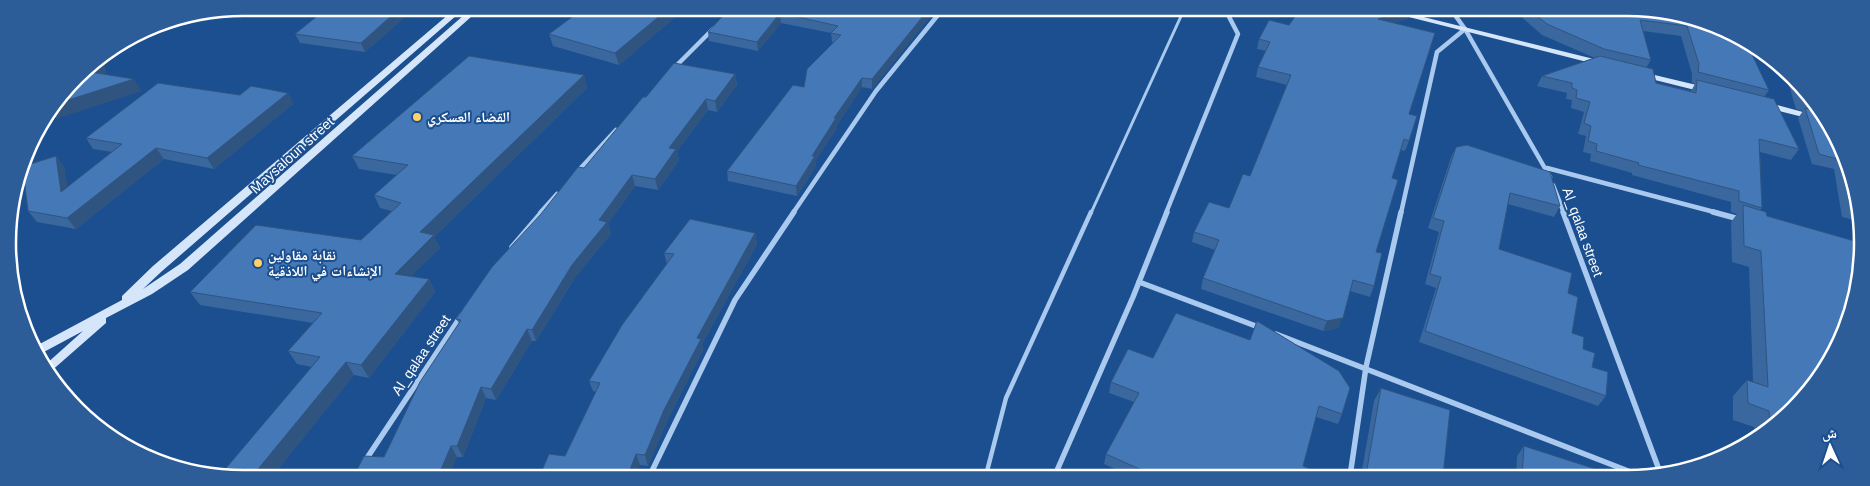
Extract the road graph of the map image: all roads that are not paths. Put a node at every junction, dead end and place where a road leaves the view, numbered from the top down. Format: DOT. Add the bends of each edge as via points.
graph roads {
  1 [pos="452,16"];
  2 [pos="468,16"];
  3 [pos="937,16"];
  4 [pos="1181,16"];
  5 [pos="1229,16"];
  6 [pos="1410,16"];
  7 [pos="1456,16"];
  8 [pos="720,22"];
  9 [pos="1465,29"];
  10 [pos="1607,65"];
  11 [pos="1636,72"];
  12 [pos="667,76"];
  13 [pos="1712,92"];
  14 [pos="1760,104"];
  15 [pos="1817,119"];
  16 [pos="620,126"];
  17 [pos="1547,168"];
  18 [pos="573,176"];
  19 [pos="560,191"];
  20 [pos="1745,221"];
  21 [pos="510,250"];
  22 [pos="1138,282"];
  23 [pos="115,309"];
  24 [pos="463,312"];
  25 [pos="42,348"];
  26 [pos="52,365"];
  27 [pos="1366,367"];
  28 [pos="362,465"];
  29 [pos="1658,468"];
  30 [pos="652,470"];
  31 [pos="987,470"];
  32 [pos="1058,470"];
  33 [pos="1351,470"];
  34 [pos="1627,470"];
  1 -- 23 [label="main road, Maysaloun street"];
  2 -- 23 [label="main road, Maysaloun street" via="207,248 148,292"];
  3 -- 30 [label="street" via="876,91 735,300"];
  4 -- 31 [label="lane" via="1006,398"];
  5 -- 22 [label="street" via="1238,34"];
  6 -- 9 [label="main road"];
  7 -- 9 [label="street, Al_qalaa street"];
  8 -- 12 [label="street"];
  9 -- 10 [label="main road"];
  9 -- 17 [label="street, Al_qalaa street"];
  9 -- 27 [label="street" via="1437,52"];
  11 -- 13 [label="main road"];
  14 -- 15 [label="main road"];
  16 -- 18 [label="street"];
  17 -- 20 [label="street"];
  17 -- 29 [label="street, Al_qalaa street"];
  19 -- 21 [label="street"];
  22 -- 27 [label="street"];
  22 -- 32 [label="street"];
  23 -- 25 [label="main road"];
  23 -- 26 [label="main road, Maysaloun street"];
  24 -- 28 [label="street, Al_qalaa street"];
  27 -- 33 [label="street"];
  27 -- 34 [label="street"];
}
